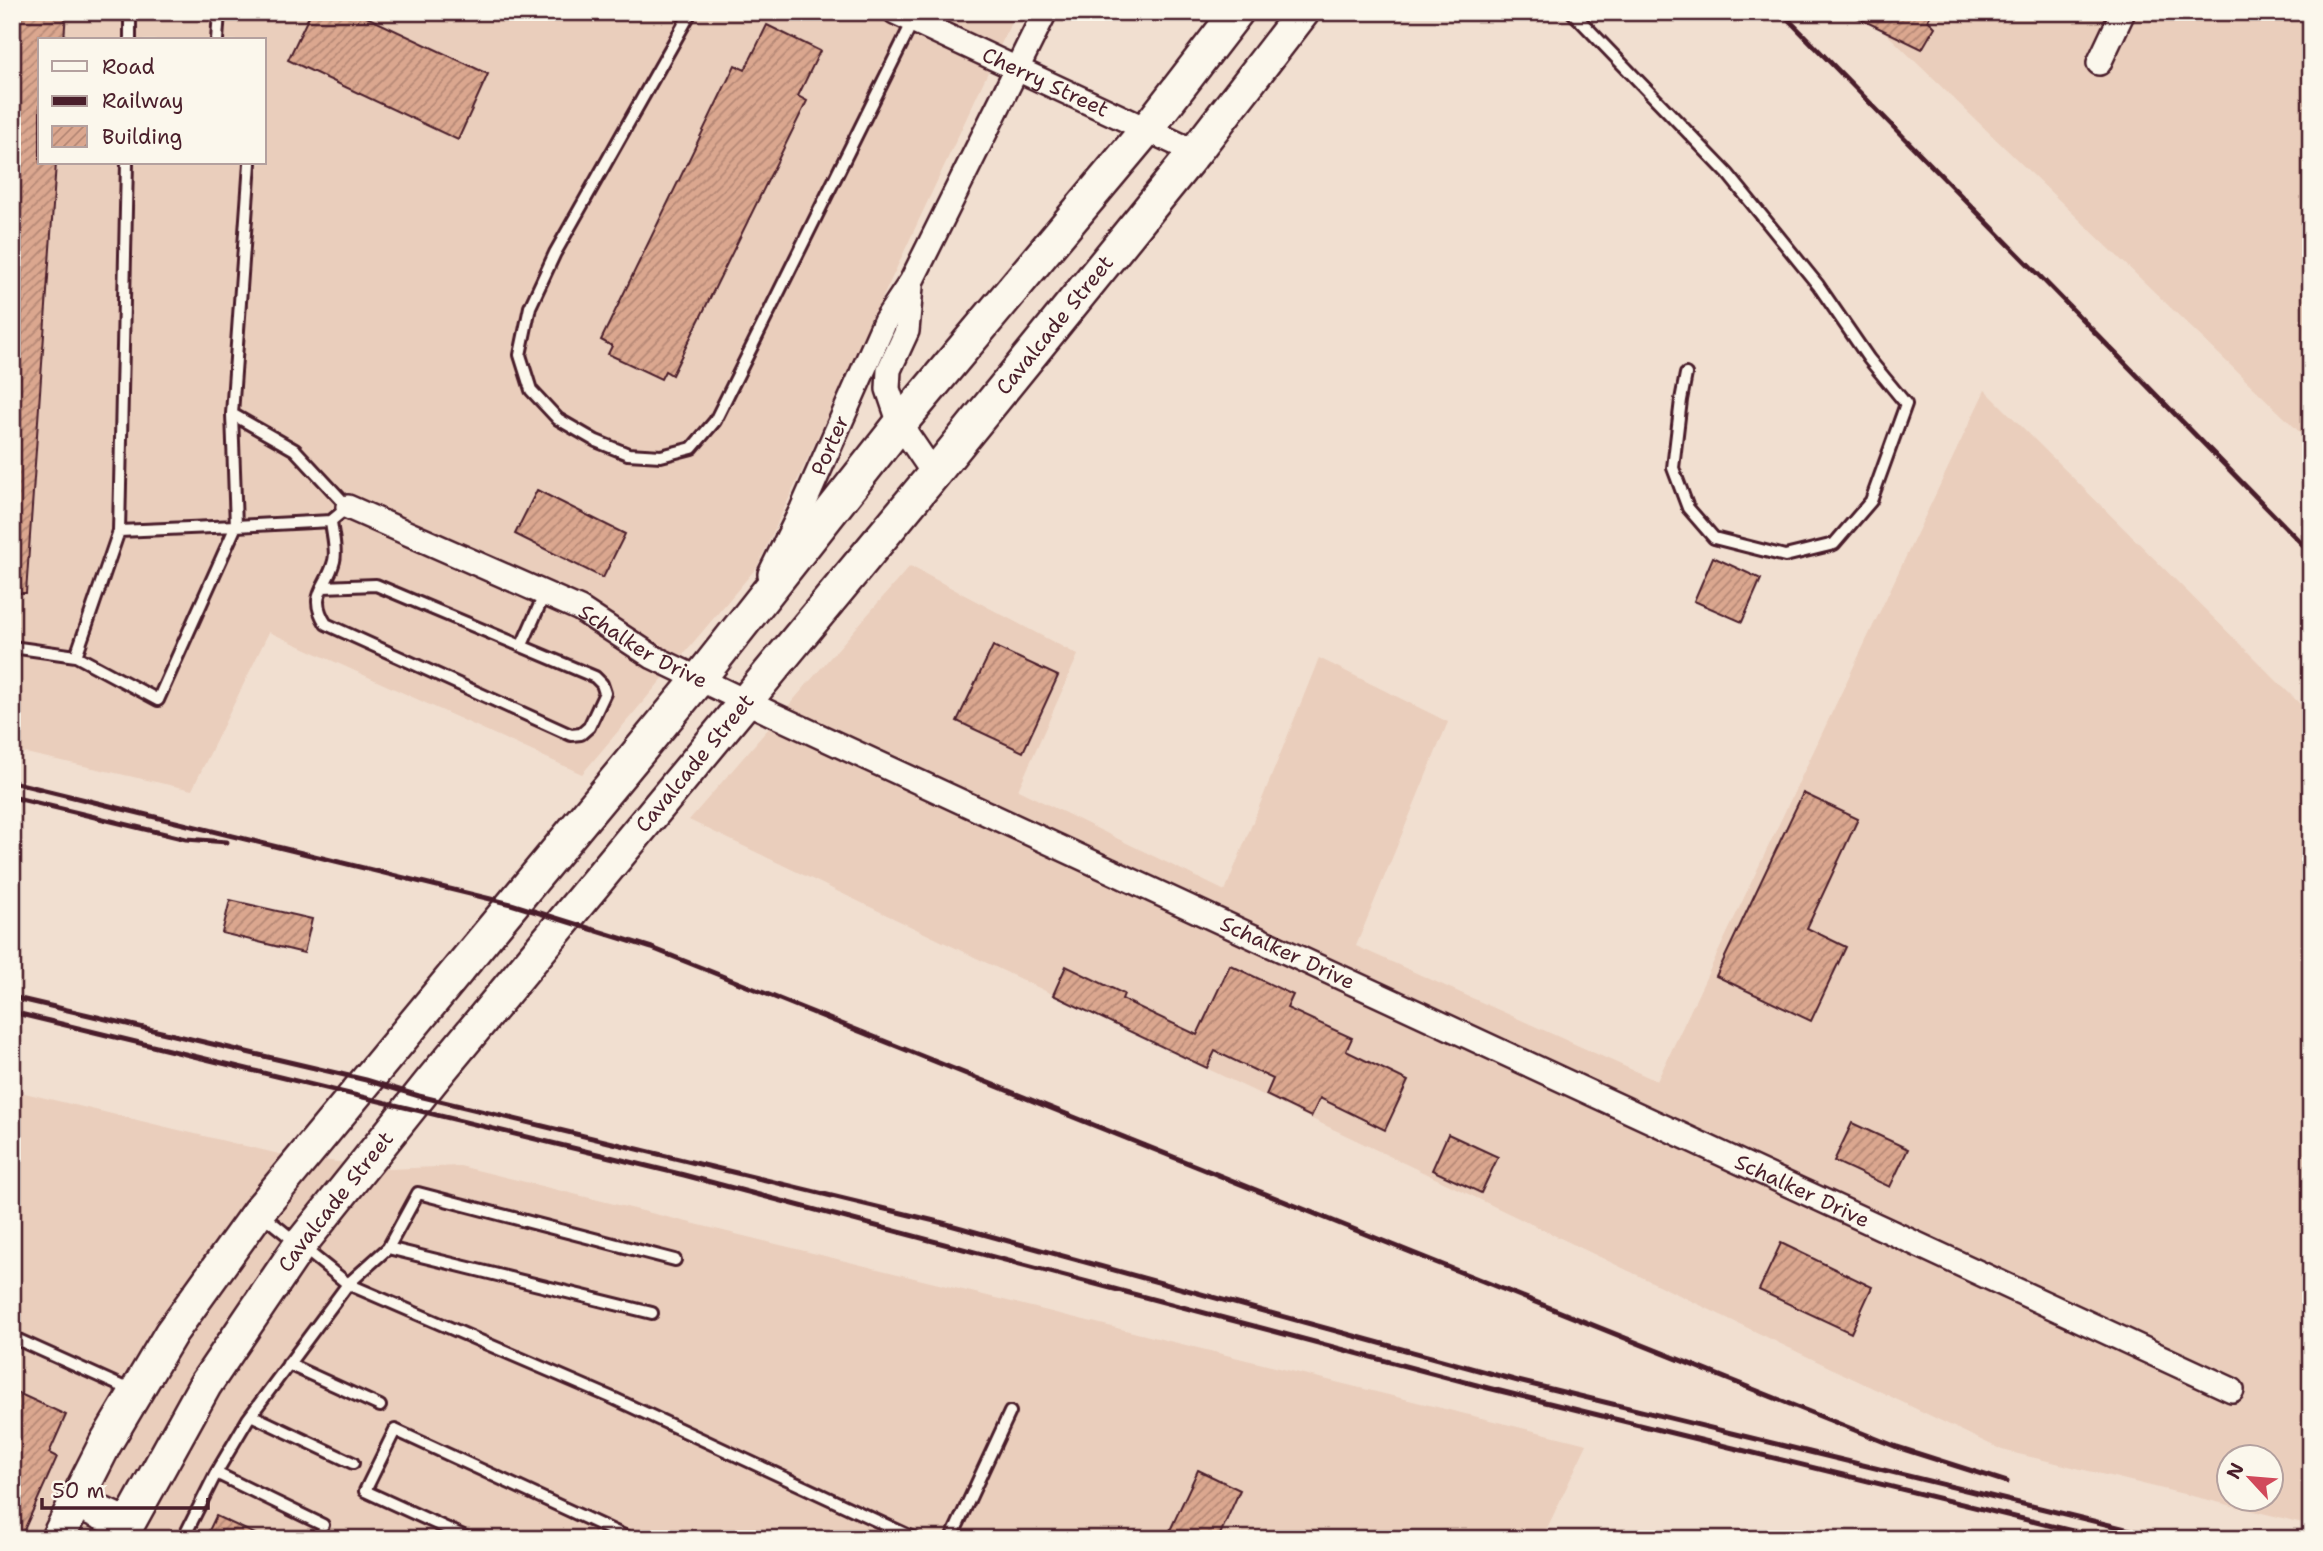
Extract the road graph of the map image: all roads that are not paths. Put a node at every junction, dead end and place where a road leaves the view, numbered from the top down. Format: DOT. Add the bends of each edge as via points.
graph roads {
  1 [pos="131,12"];
  2 [pos="219,12"];
  3 [pos="691,12"];
  4 [pos="1045,12"];
  5 [pos="1237,12"];
  6 [pos="1303,12"];
  7 [pos="1572,12"];
  8 [pos="2123,12"];
  9 [pos="904,17"];
  10 [pos="130,38"];
  11 [pos="217,38"];
  12 [pos="2099,63"];
  13 [pos="1018,69"];
  14 [pos="1147,129"];
  15 [pos="1195,152"];
  16 [pos="127,164"];
  17 [pos="250,164"];
  18 [pos="911,282"];
  19 [pos="1686,373"];
  20 [pos="232,414"];
  21 [pos="900,424"];
  22 [pos="934,474"];
  23 [pos="340,514"];
  24 [pos="236,526"];
  25 [pos="119,531"];
  26 [pos="323,587"];
  27 [pos="545,593"];
  28 [pos="751,611"];
  29 [pos="522,645"];
  30 [pos="12,647"];
  31 [pos="76,656"];
  32 [pos="699,679"];
  33 [pos="746,701"];
  34 [pos="460,966"];
  35 [pos="498,1000"];
  36 [pos="258,1212"];
  37 [pos="300,1245"];
  38 [pos="388,1248"];
  39 [pos="675,1260"];
  40 [pos="348,1284"];
  41 [pos="652,1313"];
  42 [pos="12,1337"];
  43 [pos="288,1364"];
  44 [pos="2232,1390"];
  45 [pos="134,1392"];
  46 [pos="380,1406"];
  47 [pos="1010,1412"];
  48 [pos="251,1415"];
  49 [pos="354,1463"];
  50 [pos="216,1473"];
  51 [pos="75,1500"];
  52 [pos="323,1525"];
  53 [pos="124,1532"];
  54 [pos="57,1539"];
  55 [pos="183,1539"];
  56 [pos="470,1539"];
  57 [pos="631,1539"];
  58 [pos="916,1539"];
  59 [pos="951,1539"];
  1 -- 10 [label="lane"];
  2 -- 11 [label="lane"];
  3 -- 9 [label="lane" via="555,253 530,307 520,355 531,390 558,419 628,454 662,456 692,448 715,421"];
  4 -- 13 [label="street, Porter"];
  5 -- 14 [label="main road"];
  6 -- 15 [label="main road, Cavalcade Street"];
  7 -- 19 [label="lane" via="1728,174 1906,404 1871,500 1834,544 1785,556 1714,538 1688,509 1673,468"];
  8 -- 12 [label="street"];
  9 -- 13 [label="street, Cherry Street"];
  13 -- 14 [label="street, Cherry Street"];
  13 -- 18 [label="street, Porter"];
  14 -- 15 [label="street, Cherry Street"];
  14 -- 21 [label="main road"];
  15 -- 22 [label="main road, Cavalcade Street"];
  16 -- 25 [label="lane"];
  17 -- 20 [label="lane"];
  18 -- 21 [label="street, Porter" via="907,331 889,370 888,388"];
  18 -- 28 [label="street, Porter" via="885,321 802,509"];
  20 -- 23 [label="lane" via="295,450"];
  20 -- 24 [label="lane"];
  21 -- 22 [label="street, Porter"];
  21 -- 28 [label="main road"];
  22 -- 33 [label="main road, Cavalcade Street"];
  23 -- 24 [label="lane"];
  23 -- 26 [label="lane" via="335,559"];
  23 -- 27 [label="street, Schalker Drive"];
  24 -- 25 [label="lane"];
  24 -- 31 [label="lane" via="158,700"];
  25 -- 31 [label="lane"];
  26 -- 29 [label="lane" via="376,585"];
  26 -- 29 [label="lane" via="317,611 326,624 571,736 581,734 605,693 603,684"];
  27 -- 29 [label="lane"];
  27 -- 32 [label="street, Schalker Drive"];
  28 -- 32 [label="main road"];
  30 -- 31 [label="lane"];
  32 -- 33 [label="street, Schalker Drive"];
  32 -- 34 [label="main road"];
  33 -- 35 [label="main road, Cavalcade Street"];
  33 -- 44 [label="street, Schalker Drive"];
  34 -- 35 [label="main road"];
  34 -- 36 [label="main road"];
  35 -- 37 [label="main road, Cavalcade Street"];
  36 -- 37 [label="lane"];
  36 -- 45 [label="main road" via="177,1323"];
  37 -- 40 [label="lane"];
  37 -- 53 [label="main road, Cavalcade Street" via="205,1385"];
  38 -- 39 [label="lane" via="418,1193"];
  38 -- 40 [label="lane"];
  38 -- 41 [label="lane"];
  40 -- 43 [label="lane"];
  40 -- 58 [label="lane" via="615,1399"];
  42 -- 45 [label="lane"];
  43 -- 46 [label="lane"];
  43 -- 48 [label="lane"];
  45 -- 51 [label="main road"];
  47 -- 59 [label="lane"];
  48 -- 49 [label="lane"];
  48 -- 50 [label="lane"];
  50 -- 52 [label="lane"];
  50 -- 55 [label="lane"];
  51 -- 53 [label="main road"];
  51 -- 54 [label="main road"];
  56 -- 57 [label="lane" via="365,1491 394,1430"];
}
